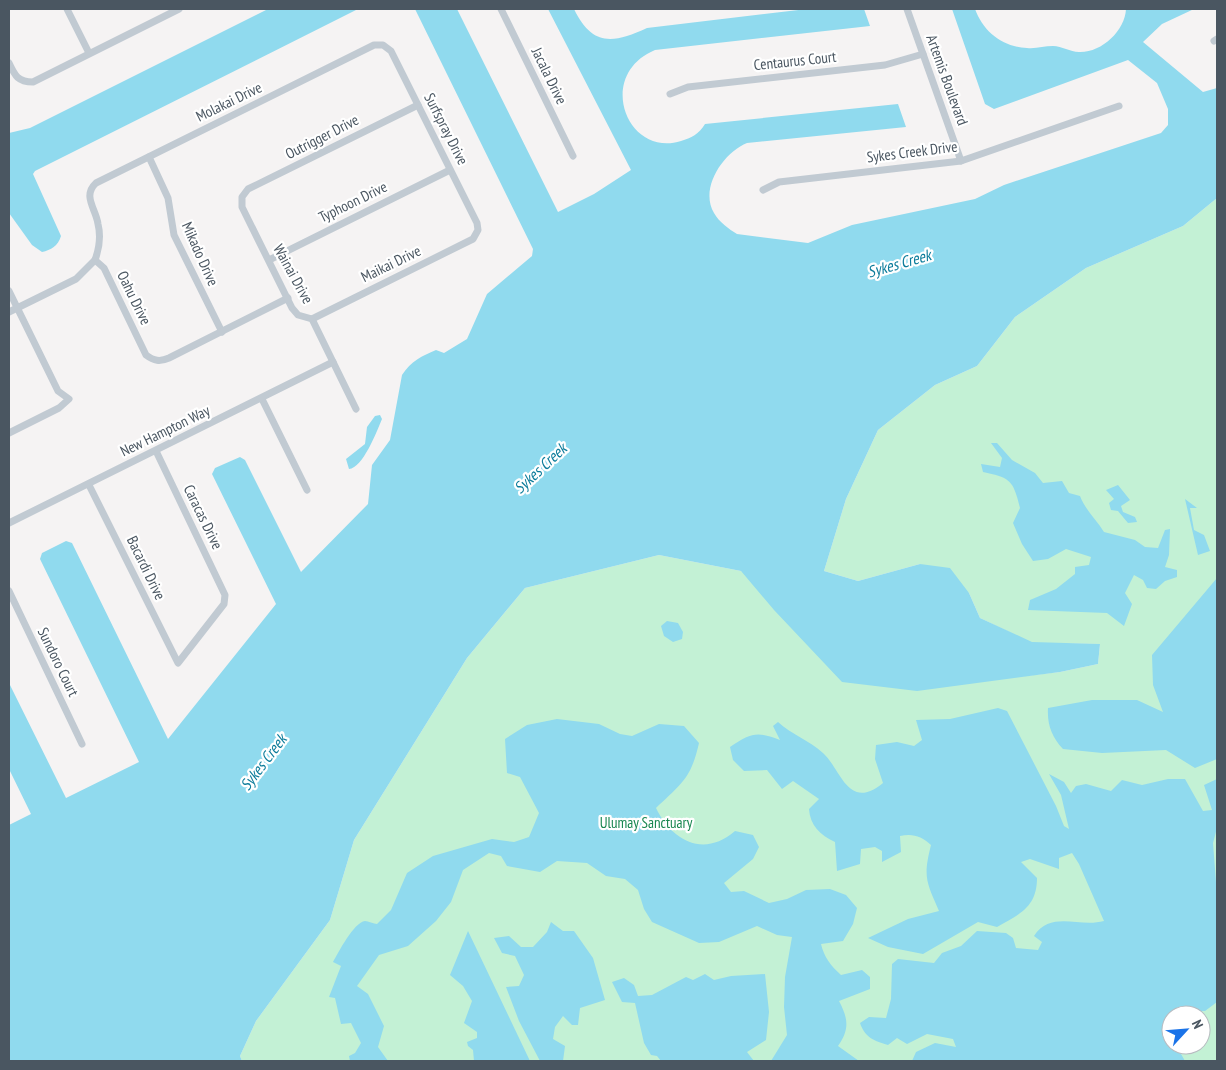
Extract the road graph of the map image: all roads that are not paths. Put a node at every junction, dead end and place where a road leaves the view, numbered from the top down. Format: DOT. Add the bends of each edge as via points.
graph roads {
  1 [pos="67,9"];
  2 [pos="179,9"];
  3 [pos="501,9"];
  4 [pos="908,9"];
  5 [pos="384,45"];
  6 [pos="89,53"];
  7 [pos="923,54"];
  8 [pos="9,64"];
  9 [pos="670,94"];
  10 [pos="418,104"];
  11 [pos="1119,106"];
  12 [pos="573,156"];
  13 [pos="148,157"];
  14 [pos="962,161"];
  15 [pos="450,170"];
  16 [pos="763,190"];
  17 [pos="242,197"];
  18 [pos="478,230"];
  19 [pos="95,260"];
  20 [pos="269,260"];
  21 [pos="9,291"];
  22 [pos="288,298"];
  23 [pos="17,308"];
  24 [pos="9,312"];
  25 [pos="312,319"];
  26 [pos="222,332"];
  27 [pos="333,362"];
  28 [pos="262,399"];
  29 [pos="356,409"];
  30 [pos="9,433"];
  31 [pos="156,451"];
  32 [pos="89,484"];
  33 [pos="307,490"];
  34 [pos="9,522"];
  35 [pos="9,591"];
  36 [pos="178,663"];
  37 [pos="82,744"];
  1 -- 6 [label="street"];
  2 -- 6 [label="street"];
  3 -- 12 [label="street, Jacala Drive"];
  4 -- 7 [label="street, Artemis Boulevard"];
  5 -- 10 [label="street, Surfspray Drive" via="391,51"];
  5 -- 13 [label="street, Molakai Drive" via="374,45"];
  6 -- 8 [label="street" via="33,82 24,82 16,77"];
  7 -- 9 [label="street, Centaurus Court" via="893,64 688,86"];
  7 -- 14 [label="street, Artemis Boulevard"];
  10 -- 15 [label="street, Surfspray Drive"];
  10 -- 17 [label="street, Outrigger Drive" via="248,189"];
  11 -- 14 [label="street, Sykes Creek Drive"];
  13 -- 19 [label="street, Molakai Drive" via="96,183 90,191 89,200 98,224 99,250"];
  13 -- 26 [label="street, Mikado Drive" via="168,198 174,235"];
  14 -- 16 [label="street, Sykes Creek Drive" via="779,182"];
  15 -- 18 [label="street, Surfspray Drive"];
  15 -- 20 [label="street, Typhoon Drive"];
  17 -- 20 [label="street, Wainai Drive" via="242,207"];
  18 -- 25 [label="street, Maikai Drive" via="472,239"];
  19 -- 23 [label="street" via="76,279"];
  19 -- 26 [label="street, Oahu Drive" via="104,268 146,355 152,359 161,361 169,358"];
  20 -- 22 [label="street, Wainai Drive"];
  21 -- 23 [label="street"];
  22 -- 25 [label="street, Wainai Drive" via="298,314"];
  22 -- 26 [label="street"];
  23 -- 24 [label="street"];
  23 -- 30 [label="street" via="58,391 69,399 59,408"];
  25 -- 27 [label="street, Wainai Drive"];
  27 -- 28 [label="street, New Hampton Way"];
  27 -- 29 [label="street, Wainai Drive"];
  28 -- 31 [label="street, New Hampton Way"];
  28 -- 33 [label="street"];
  31 -- 32 [label="street, New Hampton Way"];
  31 -- 36 [label="street, Caracas Drive" via="225,595 224,604"];
  32 -- 34 [label="street, New Hampton Way"];
  32 -- 36 [label="street, Bacardi Drive"];
  35 -- 37 [label="street, Sundoro Court"];
}
